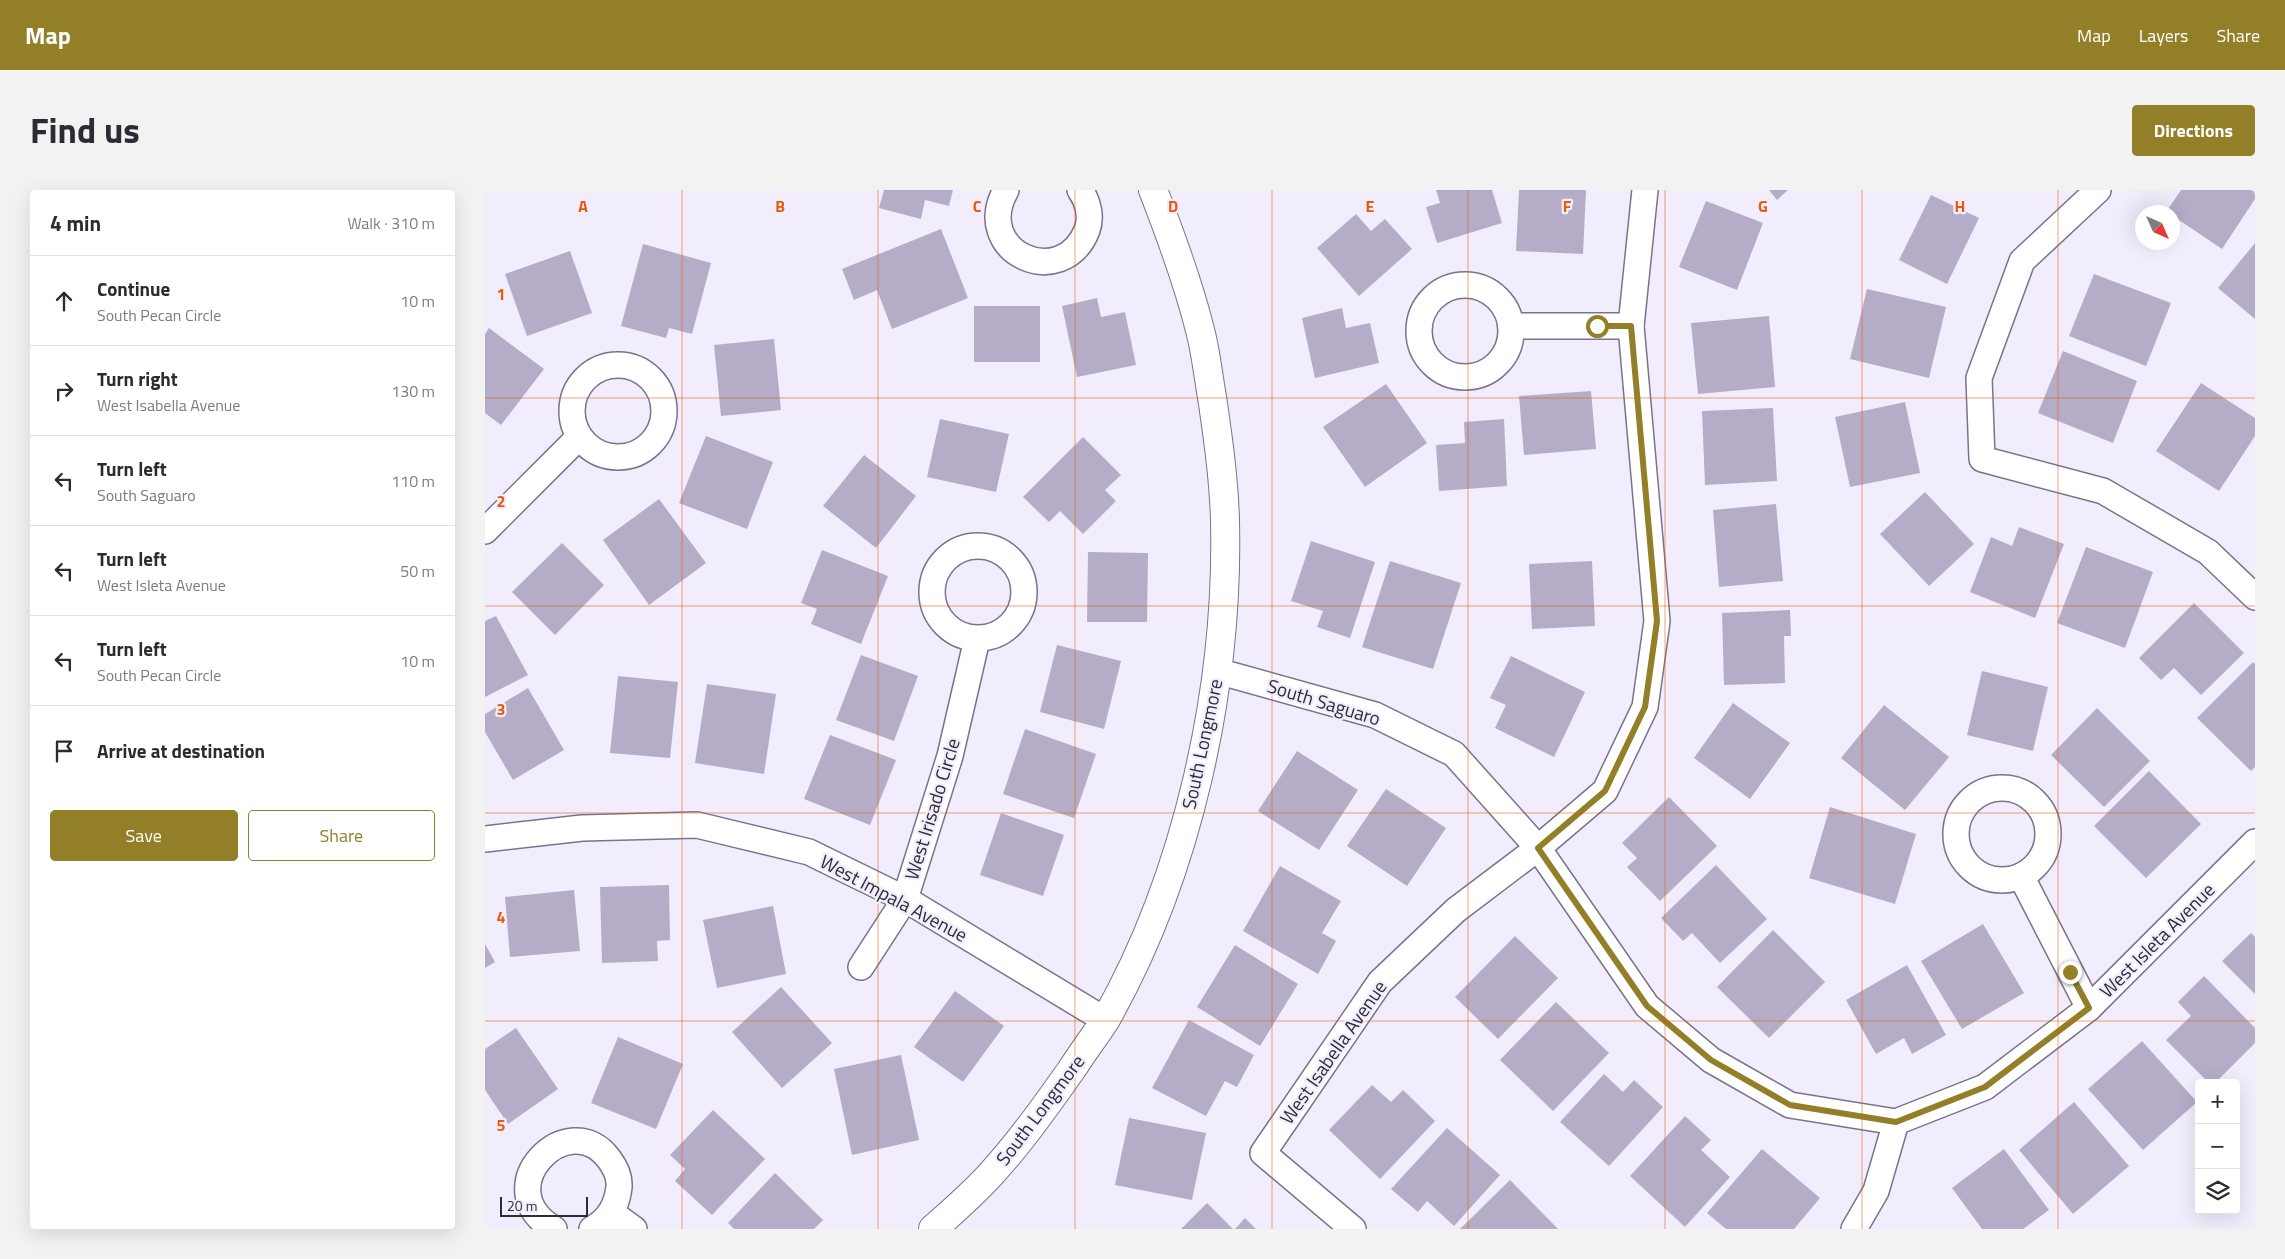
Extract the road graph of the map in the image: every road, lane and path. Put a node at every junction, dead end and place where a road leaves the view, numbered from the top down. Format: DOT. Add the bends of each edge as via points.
graph roads {
  1 [pos="1006,190"];
  2 [pos="1153,190"];
  3 [pos="1645,190"];
  4 [pos="2098,190"];
  5 [pos="1088,192"];
  6 [pos="1511,326"];
  7 [pos="1631,326"];
  8 [pos="579,437"];
  9 [pos="485,531"];
  10 [pos="2255,597"];
  11 [pos="977,638"];
  12 [pos="1217,671"];
  13 [pos="485,839"];
  14 [pos="2255,842"];
  15 [pos="1538,848"];
  16 [pos="2021,876"];
  17 [pos="905,899"];
  18 [pos="861,968"];
  19 [pos="2089,1008"];
  20 [pos="1105,1020"];
  21 [pos="1896,1122"];
  22 [pos="611,1213"];
  23 [pos="554,1229"];
  24 [pos="592,1229"];
  25 [pos="634,1229"];
  26 [pos="933,1229"];
  27 [pos="1353,1229"];
  28 [pos="1854,1229"];
  1 -- 5 [label="street" via="997,215 1005,242 1015,253 1041,262 1070,254 1081,242 1088,227"];
  2 -- 12 [label="street, South Longmore" via="1178,256 1201,332 1216,426 1225,520"];
  3 -- 7 [label="street, West Isabella Avenue"];
  4 -- 10 [label="street" via="2022,261 1979,378 1982,459 2103,491 2209,552"];
  6 -- 7 [label="street"];
  7 -- 15 [label="street, West Isabella Avenue" via="1657,621 1645,707 1605,791"];
  8 -- 9 [label="street"];
  11 -- 17 [label="street, West Irisado Circle" via="950,756"];
  12 -- 15 [label="street, South Saguaro" via="1375,715 1455,754"];
  12 -- 20 [label="street, South Longmore" via="1185,827 1157,908"];
  13 -- 17 [label="street, West Impala Avenue" via="582,828 697,825 809,852"];
  14 -- 19 [label="street, West Isleta Avenue"];
  15 -- 21 [label="street, South Saguaro" via="1647,1006 1711,1060 1790,1105"];
  15 -- 27 [label="street, West Isabella Avenue" via="1457,910 1380,982 1263,1153"];
  16 -- 19 [label="street"];
  17 -- 18 [label="street, West Irisado Circle"];
  17 -- 20 [label="street, West Impala Avenue"];
  19 -- 21 [label="street, West Isleta Avenue" via="1985,1087"];
  20 -- 26 [label="street, South Longmore" via="1023,1136 990,1176"];
  21 -- 28 [label="street" via="1876,1191"];
  22 -- 23 [label="street" via="618,1199 619,1183 615,1167 606,1154 577,1141 561,1143 537,1159 527,1186 535,1213"];
  22 -- 24 [label="street"];
  22 -- 25 [label="street"];
}
